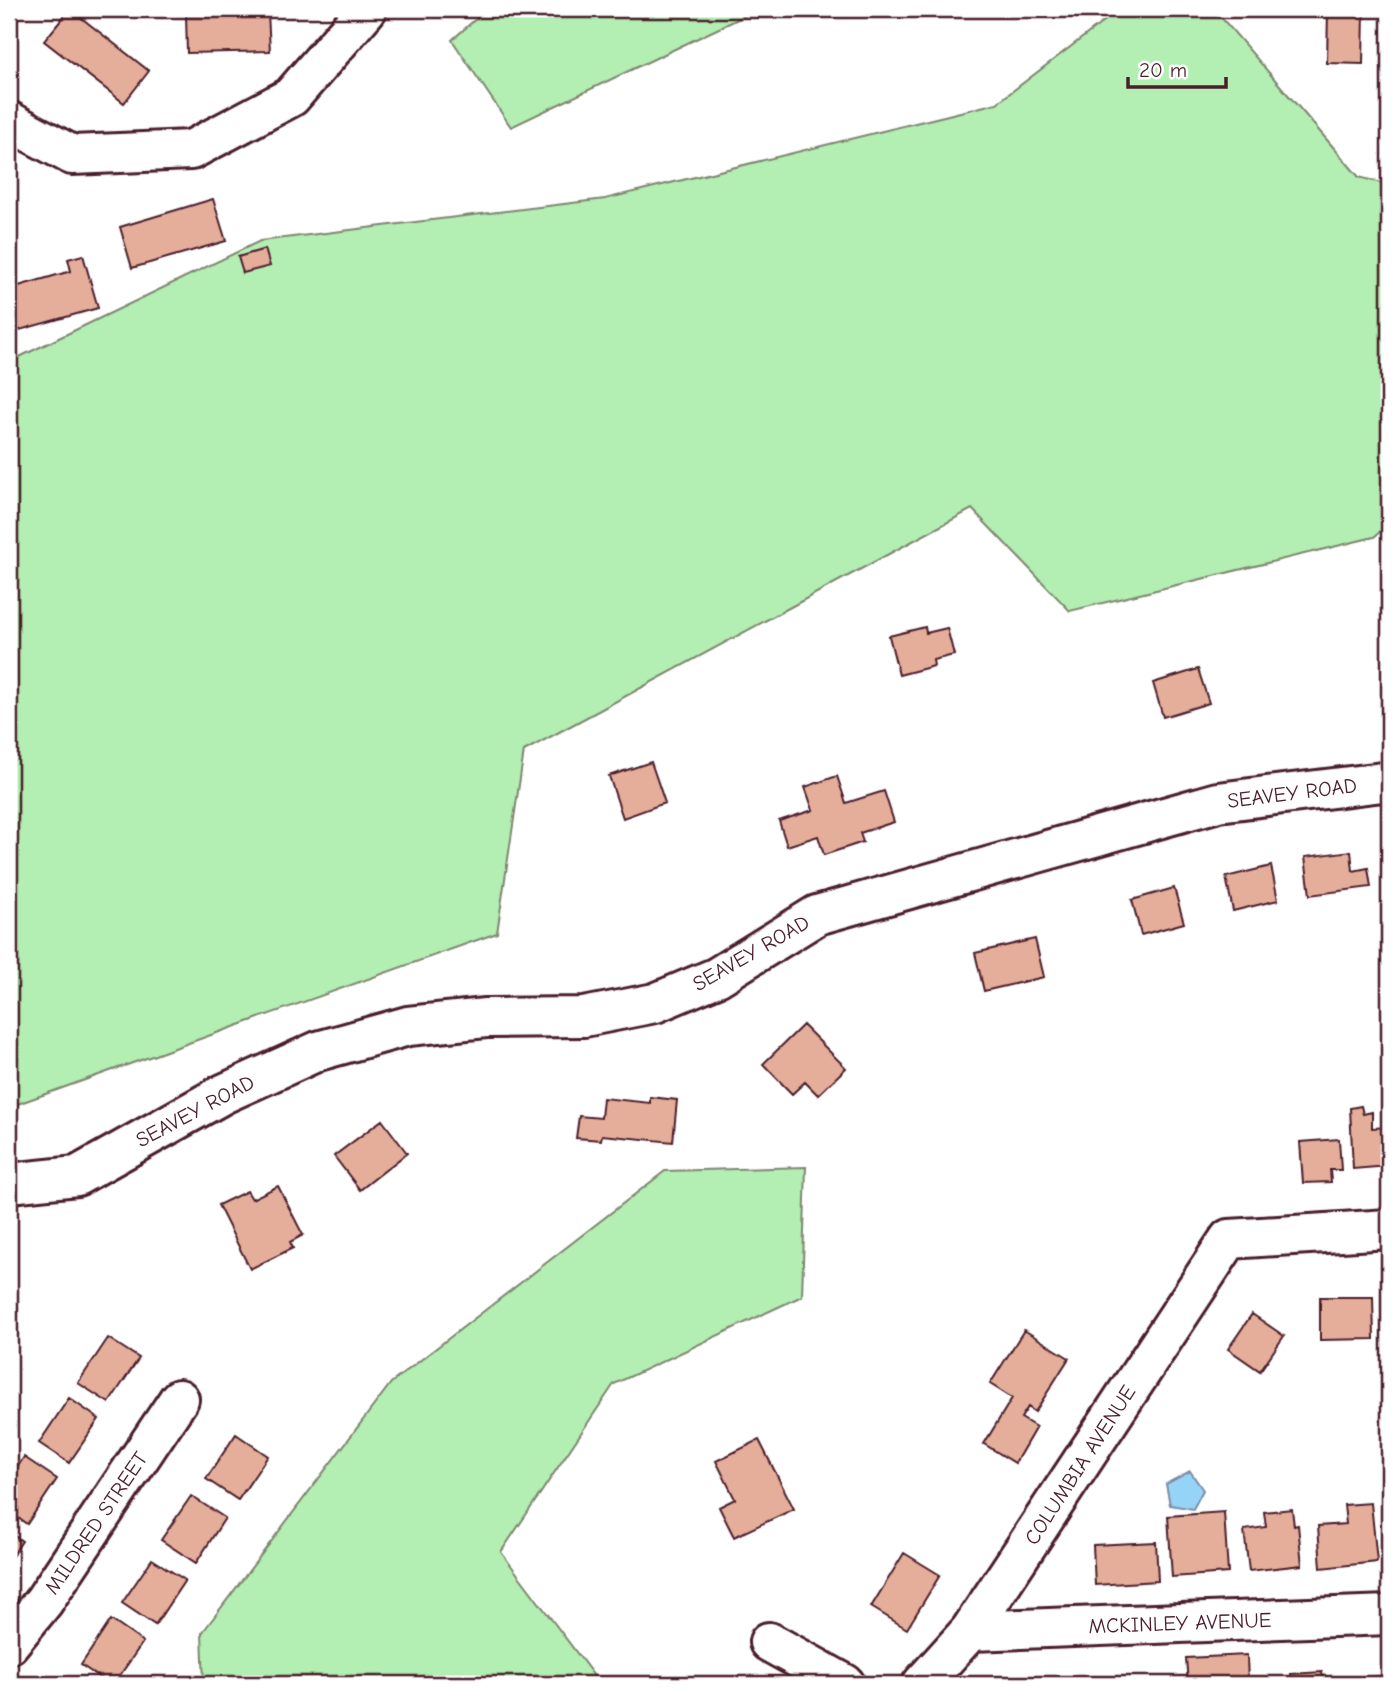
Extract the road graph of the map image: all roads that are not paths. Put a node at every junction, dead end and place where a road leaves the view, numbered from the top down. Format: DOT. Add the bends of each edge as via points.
graph roads {
  1 [pos="367,9"];
  2 [pos="9,121"];
  3 [pos="1389,784"];
  4 [pos="9,1183"];
  5 [pos="1389,1229"];
  6 [pos="179,1399"];
  7 [pos="1389,1615"];
  8 [pos="970,1631"];
  9 [pos="769,1643"];
  10 [pos="9,1644"];
  11 [pos="845,1684"];
  12 [pos="922,1684"];
  1 -- 2 [label="street" via="291,97 191,150 72,155"];
  3 -- 4 [label="street, SEAVEY ROAD" via="1218,802 817,915 717,977 655,1003 584,1017 486,1018 408,1026 318,1051 223,1094 77,1175"];
  5 -- 8 [label="street, COLUMBIA AVENUE" via="1229,1239"];
  6 -- 10 [label="street, MILDRED STREET" via="44,1601"];
  7 -- 8 [label="street, MCKINLEY AVENUE"];
  8 -- 12 [label="street, COLUMBIA AVENUE"];
  9 -- 11 [label="street"];
}
